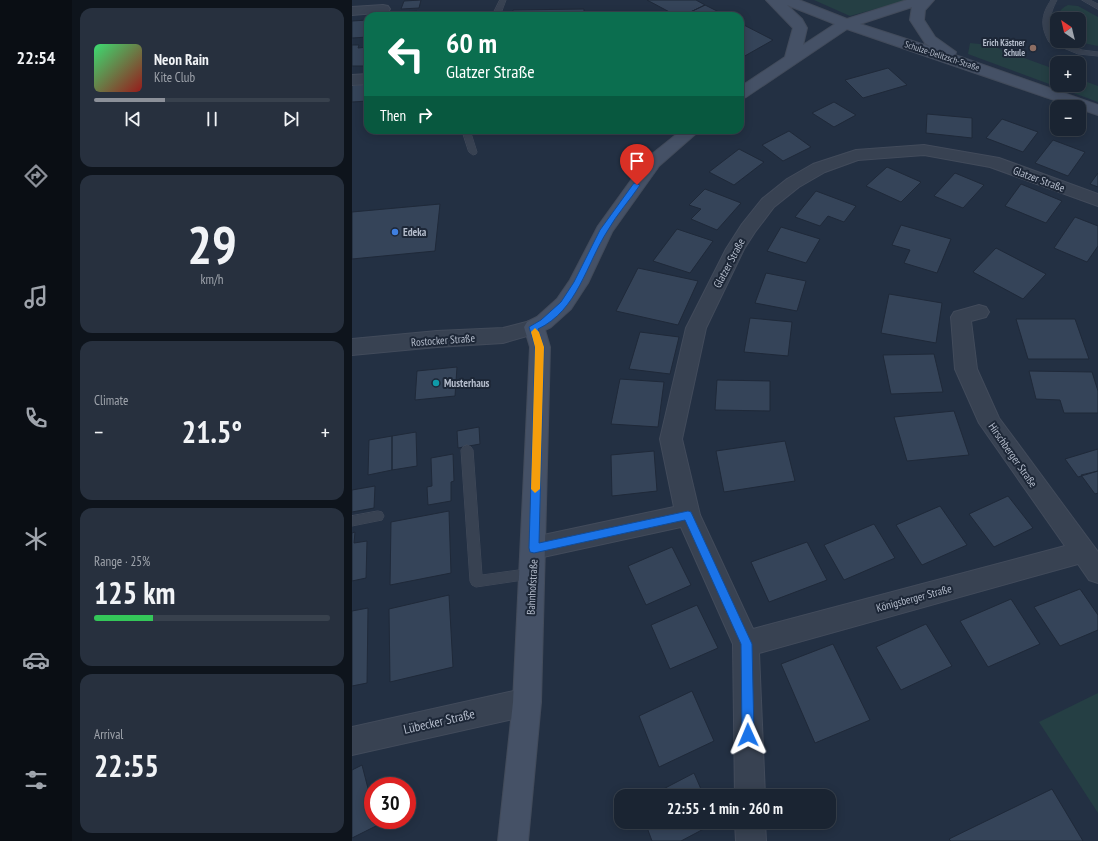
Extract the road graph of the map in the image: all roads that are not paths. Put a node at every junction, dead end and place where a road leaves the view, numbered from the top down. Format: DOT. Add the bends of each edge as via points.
graph roads {
  1 [pos="503,0"];
  2 [pos="773,0"];
  3 [pos="786,0"];
  4 [pos="921,0"];
  5 [pos="926,0"];
  6 [pos="1054,0"];
  7 [pos="1085,0"];
  8 [pos="1098,7"];
  9 [pos="384,9"];
  10 [pos="352,11"];
  11 [pos="498,12"];
  12 [pos="845,24"];
  13 [pos="866,31"];
  14 [pos="1098,54"];
  15 [pos="792,58"];
  16 [pos="966,63"];
  17 [pos="364,79"];
  18 [pos="352,80"];
  19 [pos="744,91"];
  20 [pos="1098,110"];
  21 [pos="467,134"];
  22 [pos="687,134"];
  23 [pos="473,152"];
  24 [pos="1098,200"];
  25 [pos="979,312"];
  26 [pos="534,327"];
  27 [pos="352,347"];
  28 [pos="468,450"];
  29 [pos="688,515"];
  30 [pos="378,516"];
  31 [pos="352,521"];
  32 [pos="534,548"];
  33 [pos="1082,552"];
  34 [pos="1098,572"];
  35 [pos="533,574"];
  36 [pos="746,644"];
  37 [pos="527,702"];
  38 [pos="352,741"];
  39 [pos="750,789"];
  40 [pos="750,829"];
  41 [pos="513,841"];
  42 [pos="751,841"];
  1 -- 11 [label="lane"];
  2 -- 15 [label="street" via="800,28"];
  3 -- 12 [label="street, Schulze-Delitzsch-Straße"];
  4 -- 12 [label="street"];
  5 -- 13 [label="street"];
  5 -- 16 [label="street" via="918,9 917,20 922,30 930,40"];
  6 -- 14 [label="lane" via="1044,24 1052,40 1081,52"];
  7 -- 8 [label="lane"];
  9 -- 10 [label="street"];
  12 -- 13 [label="street, Schulze-Delitzsch-Straße"];
  12 -- 15 [label="street"];
  13 -- 15 [label="street"];
  13 -- 16 [label="street, Schulze-Delitzsch-Straße"];
  15 -- 19 [label="street"];
  16 -- 20 [label="street, Schulze-Delitzsch-Straße"];
  17 -- 18 [label="street"];
  21 -- 23 [label="lane"];
  22 -- 26 [label="street" via="653,162 604,230 578,283 564,304 544,322"];
  24 -- 29 [label="street, Glatzer Straße" via="993,162 924,150 856,155 819,168 794,183 768,203 748,228 696,328 671,438"];
  25 -- 33 [label="street, Hirschberger Straße" via="961,317 966,369 990,423"];
  26 -- 27 [label="street, Rostocker Straße" via="499,337 449,338"];
  26 -- 32 [label="street, Bahnhofstraße" via="540,347"];
  28 -- 35 [label="lane" via="476,581"];
  29 -- 32 [label="street"];
  29 -- 36 [label="street, Glatzer Straße"];
  30 -- 31 [label="lane"];
  32 -- 35 [label="street, Bahnhofstraße"];
  33 -- 34 [label="street, Hirschberger Straße"];
  33 -- 36 [label="street, Königsberger Straße"];
  35 -- 37 [label="street, Bahnhofstraße"];
  36 -- 39 [label="street"];
  37 -- 38 [label="street, Lübecker Straße"];
  37 -- 41 [label="street, Bahnhofstraße"];
  40 -- 42 [label="street"];
}
